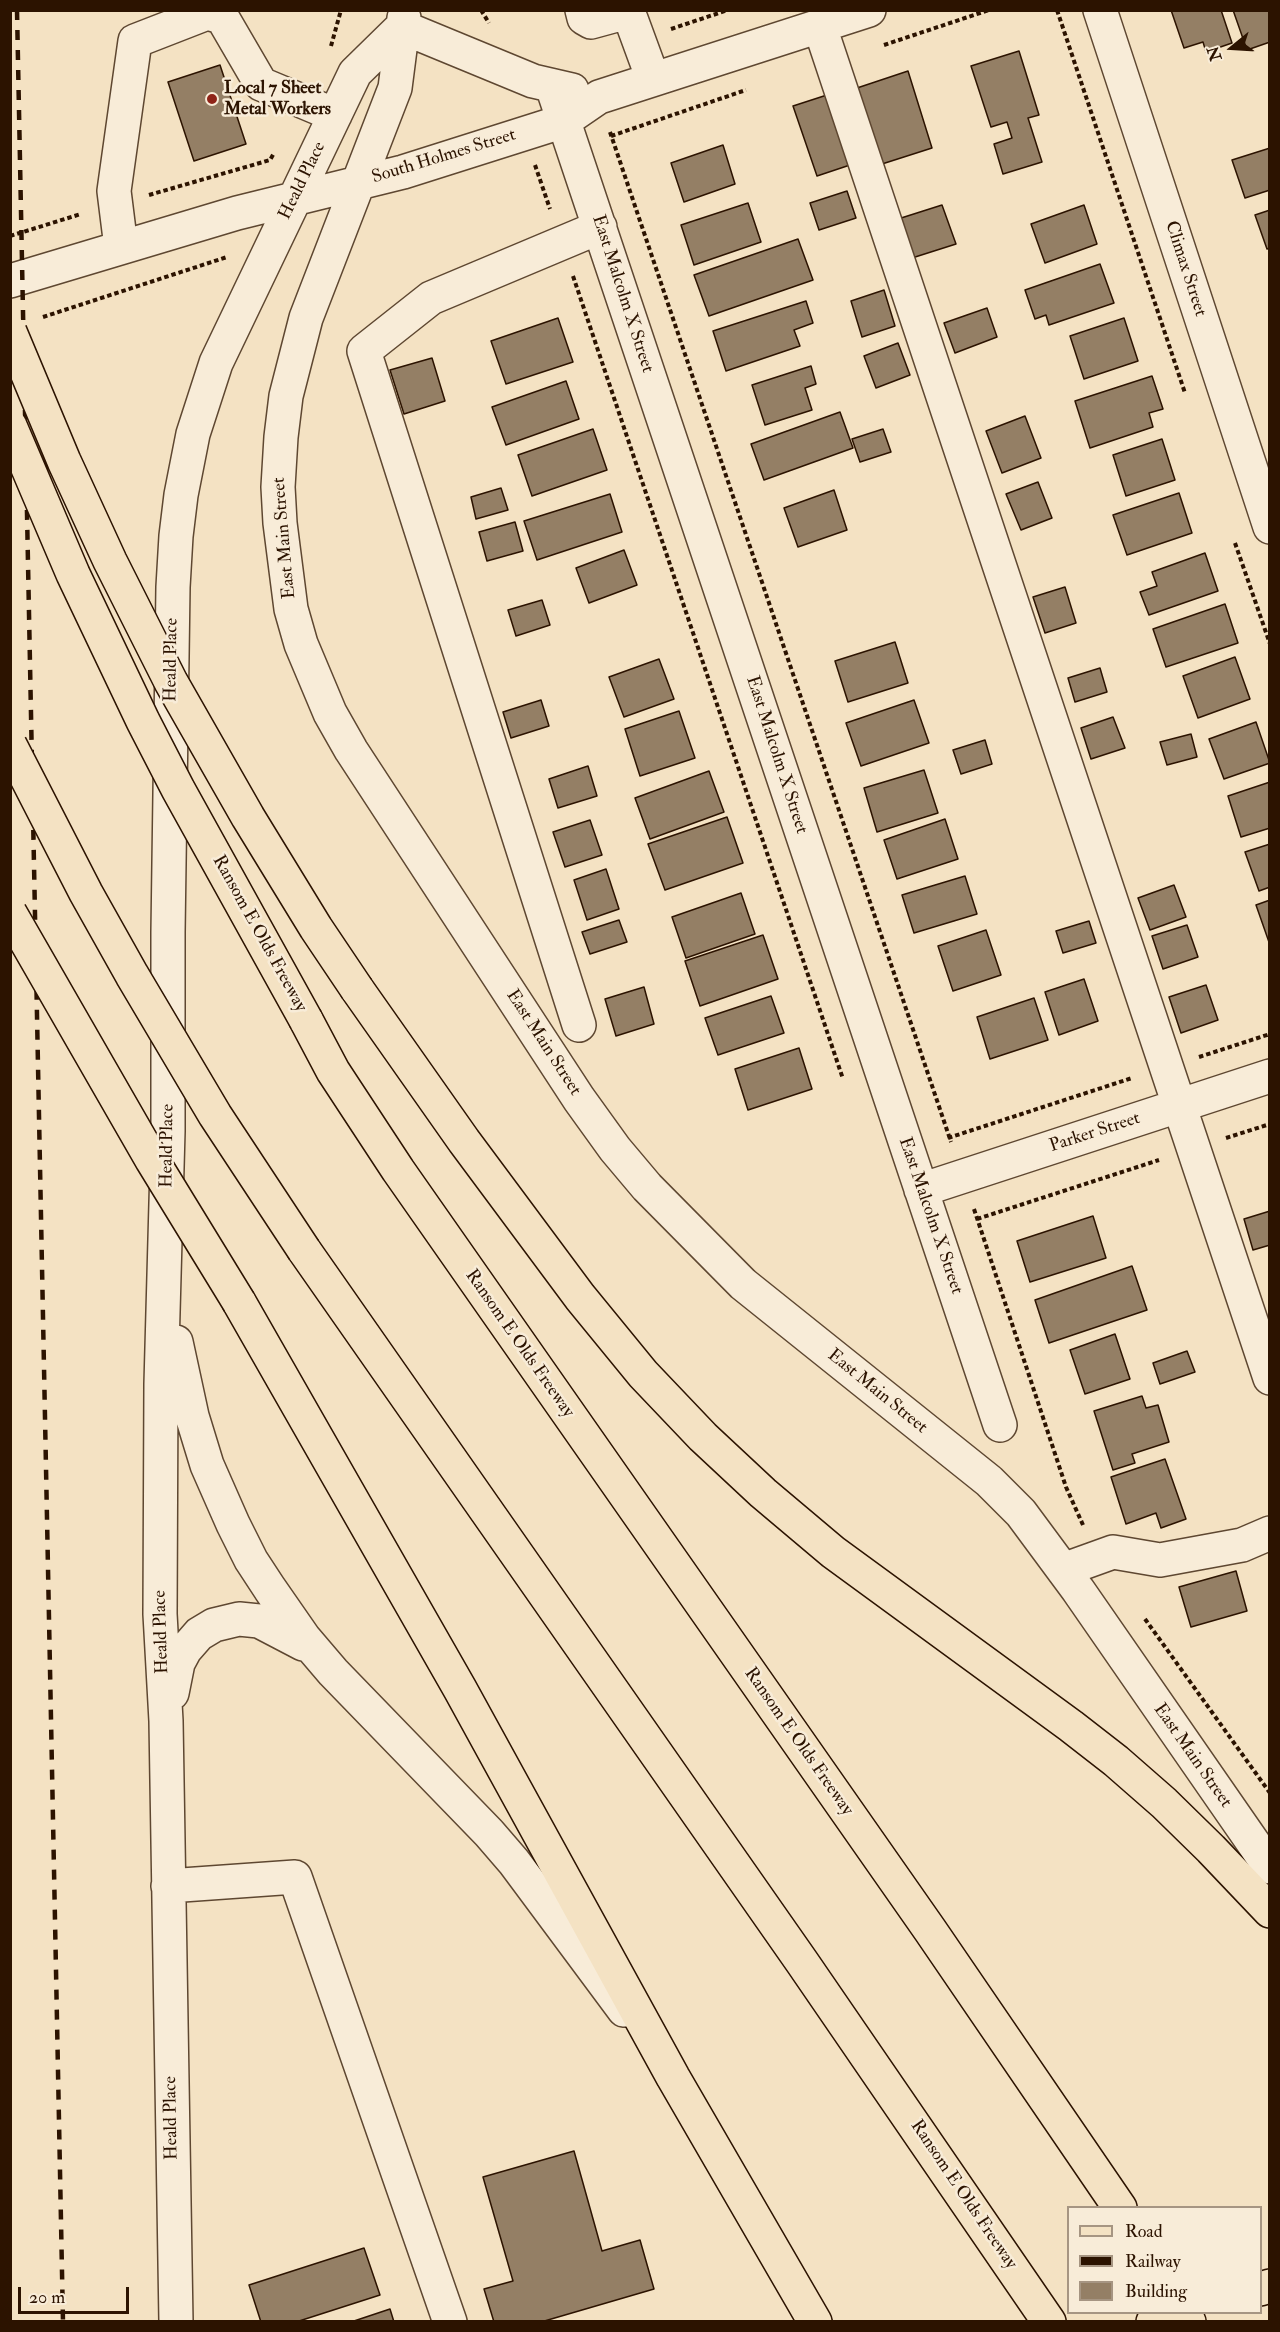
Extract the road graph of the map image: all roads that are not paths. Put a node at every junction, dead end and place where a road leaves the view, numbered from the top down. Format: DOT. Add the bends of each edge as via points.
graph roads {
  1 [pos="582,10"];
  2 [pos="869,10"];
  3 [pos="1100,10"];
  4 [pos="404,19"];
  5 [pos="820,27"];
  6 [pos="653,79"];
  7 [pos="552,86"];
  8 [pos="599,97"];
  9 [pos="335,116"];
  10 [pos="564,121"];
  11 [pos="358,183"];
  12 [pos="294,199"];
  13 [pos="600,227"];
  14 [pos="121,247"];
  15 [pos="10,281"];
  16 [pos="23,326"];
  17 [pos="10,426"];
  18 [pos="1269,527"];
  19 [pos="10,745"];
  20 [pos="10,913"];
  21 [pos="579,1025"];
  22 [pos="1269,1076"];
  23 [pos="1179,1106"];
  24 [pos="921,1190"];
  25 [pos="166,1256"];
  26 [pos="1269,1378"];
  27 [pos="1000,1425"];
  28 [pos="1269,1533"];
  29 [pos="1063,1570"];
  30 [pos="314,1650"];
  31 [pos="166,1721"];
  32 [pos="1269,1867"];
  33 [pos="168,1886"];
  34 [pos="1269,1911"];
  35 [pos="673,2077"];
  36 [pos="1119,2206"];
  37 [pos="1180,2314"];
  38 [pos="176,2322"];
  39 [pos="450,2322"];
  40 [pos="815,2322"];
  41 [pos="1049,2322"];
  42 [pos="1153,2322"];
  1 -- 6 [label="street" via="584,18 591,22 624,13 631,19"];
  2 -- 5 [label="street, South Holmes Street"];
  3 -- 18 [label="street, Climax Street"];
  4 -- 7 [label="street" via="533,81"];
  4 -- 9 [label="street, Heald Place" via="355,74"];
  4 -- 11 [label="street, East Main Street" via="395,88"];
  5 -- 6 [label="street, South Holmes Street"];
  5 -- 23 [label="street"];
  6 -- 8 [label="street, South Holmes Street"];
  7 -- 8 [label="street"];
  7 -- 10 [label="street, East Malcolm X Street"];
  8 -- 10 [label="street, South Holmes Street"];
  9 -- 12 [label="street, Heald Place"];
  9 -- 14 [label="street" via="261,84 222,17 207,13 135,41 114,191"];
  10 -- 11 [label="street, South Holmes Street"];
  10 -- 13 [label="street, East Malcolm X Street"];
  11 -- 12 [label="street, South Holmes Street"];
  11 -- 29 [label="street, East Main Street" via="293,361 278,487 291,609 301,644 330,712 579,1099 647,1187 743,1284 989,1480 1021,1513"];
  12 -- 14 [label="street, South Holmes Street"];
  12 -- 25 [label="street, Heald Place" via="216,363 193,434 181,495 173,587"];
  13 -- 21 [label="street" via="431,298 364,351"];
  13 -- 24 [label="street, East Malcolm X Street"];
  14 -- 15 [label="street, South Holmes Street"];
  16 -- 34 [label="main road, bridge" via="64,461 171,682 316,928 470,1150 580,1298 681,1415 755,1486 833,1552 1116,1761 1211,1849"];
  17 -- 36 [label="main road, Ransom E Olds Freeway, bridge" via="64,555 133,702 333,1071"];
  19 -- 41 [label="main road, Ransom E Olds Freeway, bridge" via="86,893 215,1115 304,1250"];
  20 -- 35 [label="main road, bridge" via="460,1689"];
  22 -- 23 [label="street, Parker Street"];
  23 -- 24 [label="street, Parker Street"];
  23 -- 26 [label="street"];
  24 -- 27 [label="street, East Malcolm X Street"];
  25 -- 30 [label="street" via="180,1362 207,1465 251,1560"];
  25 -- 31 [label="street, Heald Place" via="160,1614"];
  28 -- 29 [label="street" via="1242,1545 1160,1560 1113,1552"];
  29 -- 32 [label="street, East Main Street"];
  30 -- 31 [label="street" via="259,1621 239,1619 214,1625 189,1643 178,1663"];
  30 -- 35 [label="street" via="514,1862"];
  31 -- 33 [label="street, Heald Place"];
  33 -- 38 [label="street, Heald Place"];
  33 -- 39 [label="street" via="295,1877"];
  35 -- 40 [label="main road"];
  37 -- 42 [label="main road"];
}
